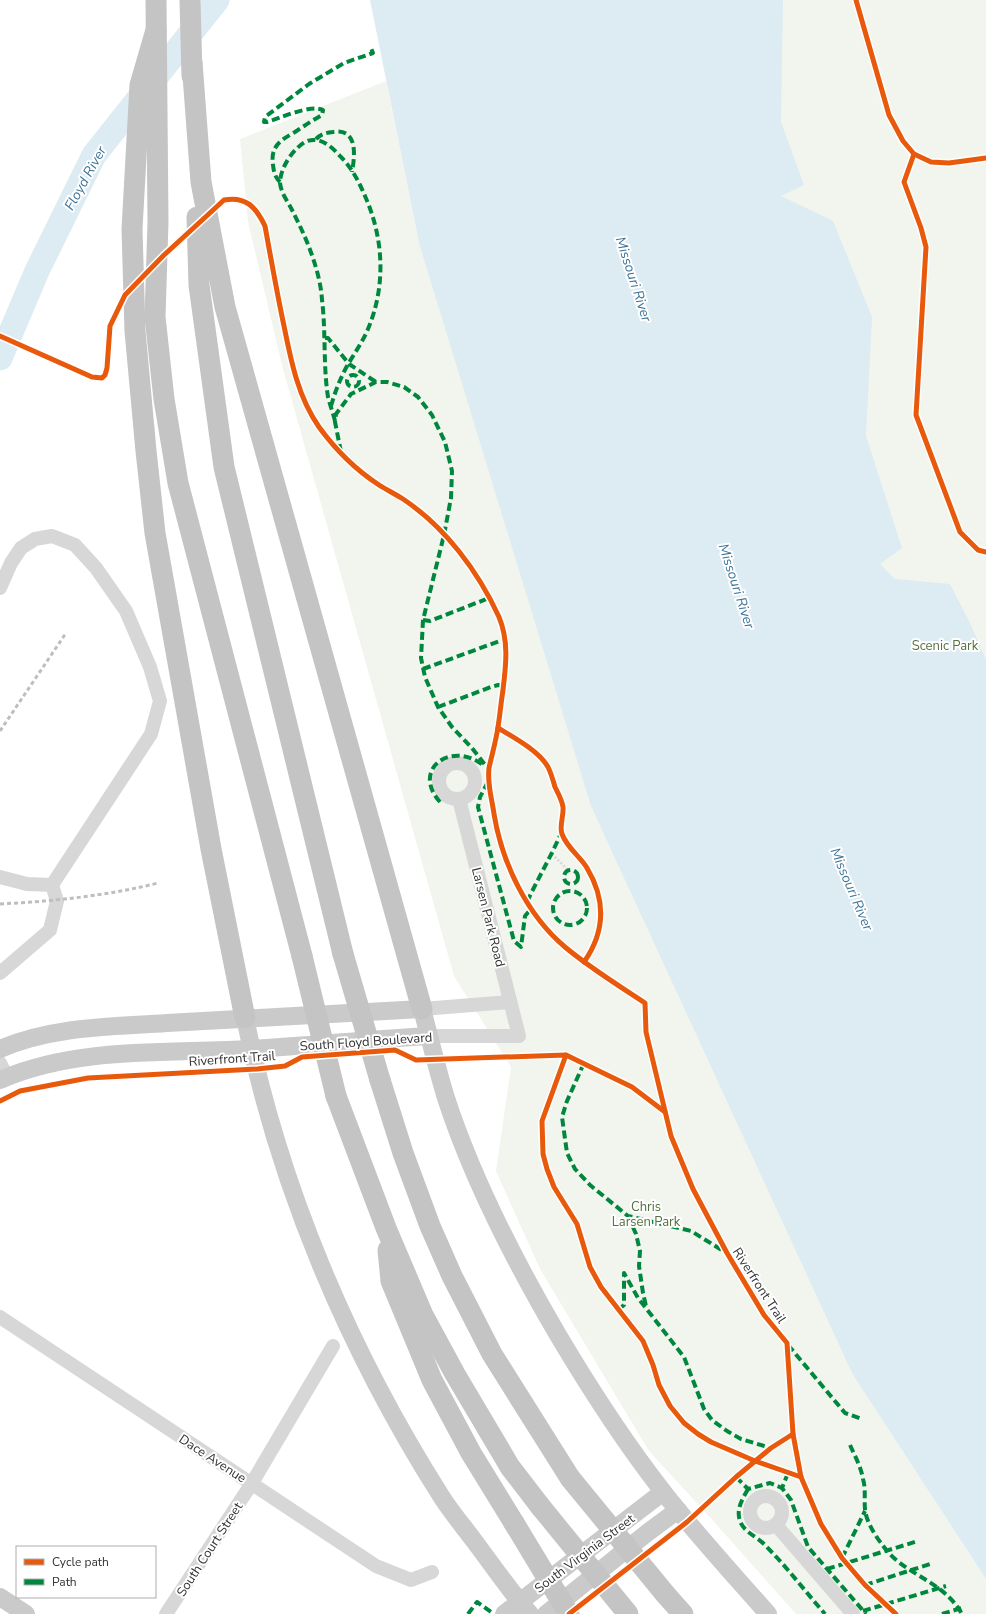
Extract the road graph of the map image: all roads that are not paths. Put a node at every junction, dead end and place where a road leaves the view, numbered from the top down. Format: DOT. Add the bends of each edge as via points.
graph roads {
  1 [pos="156,0"];
  2 [pos="190,0"];
  3 [pos="156,30"];
  4 [pos="192,62"];
  5 [pos="0,588"];
  6 [pos="459,799"];
  7 [pos="0,877"];
  8 [pos="52,886"];
  9 [pos="0,973"];
  10 [pos="510,1002"];
  11 [pos="422,1009"];
  12 [pos="245,1018"];
  13 [pos="429,1036"];
  14 [pos="519,1036"];
  15 [pos="0,1049"];
  16 [pos="251,1049"];
  17 [pos="2,1073"];
  18 [pos="386,1228"];
  19 [pos="0,1317"];
  20 [pos="333,1346"];
  21 [pos="252,1483"];
  22 [pos="663,1492"];
  23 [pos="678,1510"];
  24 [pos="776,1525"];
  25 [pos="432,1572"];
  26 [pos="0,1597"];
  27 [pos="525,1608"];
  28 [pos="26,1614"];
  29 [pos="166,1614"];
  30 [pos="504,1614"];
  31 [pos="546,1614"];
  32 [pos="569,1614"];
  33 [pos="628,1614"];
  34 [pos="683,1614"];
  35 [pos="768,1614"];
  36 [pos="853,1614"];
  1 -- 3 [label="highway"];
  2 -- 4 [label="highway"];
  3 -- 12 [label="highway" via="140,85 132,229 135,331 155,533 211,849"];
  3 -- 18 [label="highway, bridge" via="158,222 155,317 164,400 178,483 302,956 336,1096"];
  4 -- 11 [label="highway" via="201,182 225,306"];
  4 -- 34 [label="highway, bridge" via="199,285 224,467 343,954 403,1153 452,1276 492,1354 570,1478"];
  5 -- 8 [label="street" via="21,548 35,539 52,536 75,545 96,568 126,611 150,667 160,701 151,734"];
  6 -- 10 [label="street, Larsen Park Road"];
  7 -- 8 [label="street" via="27,884"];
  8 -- 9 [label="street" via="57,901 50,930"];
  10 -- 11 [label="street"];
  10 -- 14 [label="street, Larsen Park Road"];
  11 -- 12 [label="main road"];
  11 -- 13 [label="main road"];
  12 -- 15 [label="main road" via="86,1029 42,1035"];
  12 -- 16 [label="main road"];
  13 -- 14 [label="street, South Floyd Boulevard"];
  13 -- 16 [label="main road, South Floyd Boulevard"];
  13 -- 22 [label="main road" via="446,1099 507,1244 584,1378"];
  16 -- 17 [label="main road, South Floyd Boulevard" via="108,1055"];
  16 -- 27 [label="main road" via="281,1158 329,1285 392,1413 442,1497"];
  18 -- 32 [label="highway, bridge" via="391,1281 432,1380 471,1453"];
  18 -- 33 [label="highway, bridge" via="423,1315 510,1467"];
  19 -- 21 [label="street, Dace Avenue"];
  20 -- 21 [label="street, South Court Street"];
  21 -- 25 [label="street, Dace Avenue" via="376,1566 411,1580"];
  21 -- 29 [label="street, South Court Street"];
  22 -- 23 [label="main road"];
  22 -- 27 [label="main road, South Virginia Street"];
  23 -- 31 [label="main road, South Virginia Street"];
  23 -- 35 [label="main road"];
  24 -- 36 [label="street"];
  26 -- 28 [label="main road"];
  27 -- 30 [label="main road, South Virginia Street"];
}
